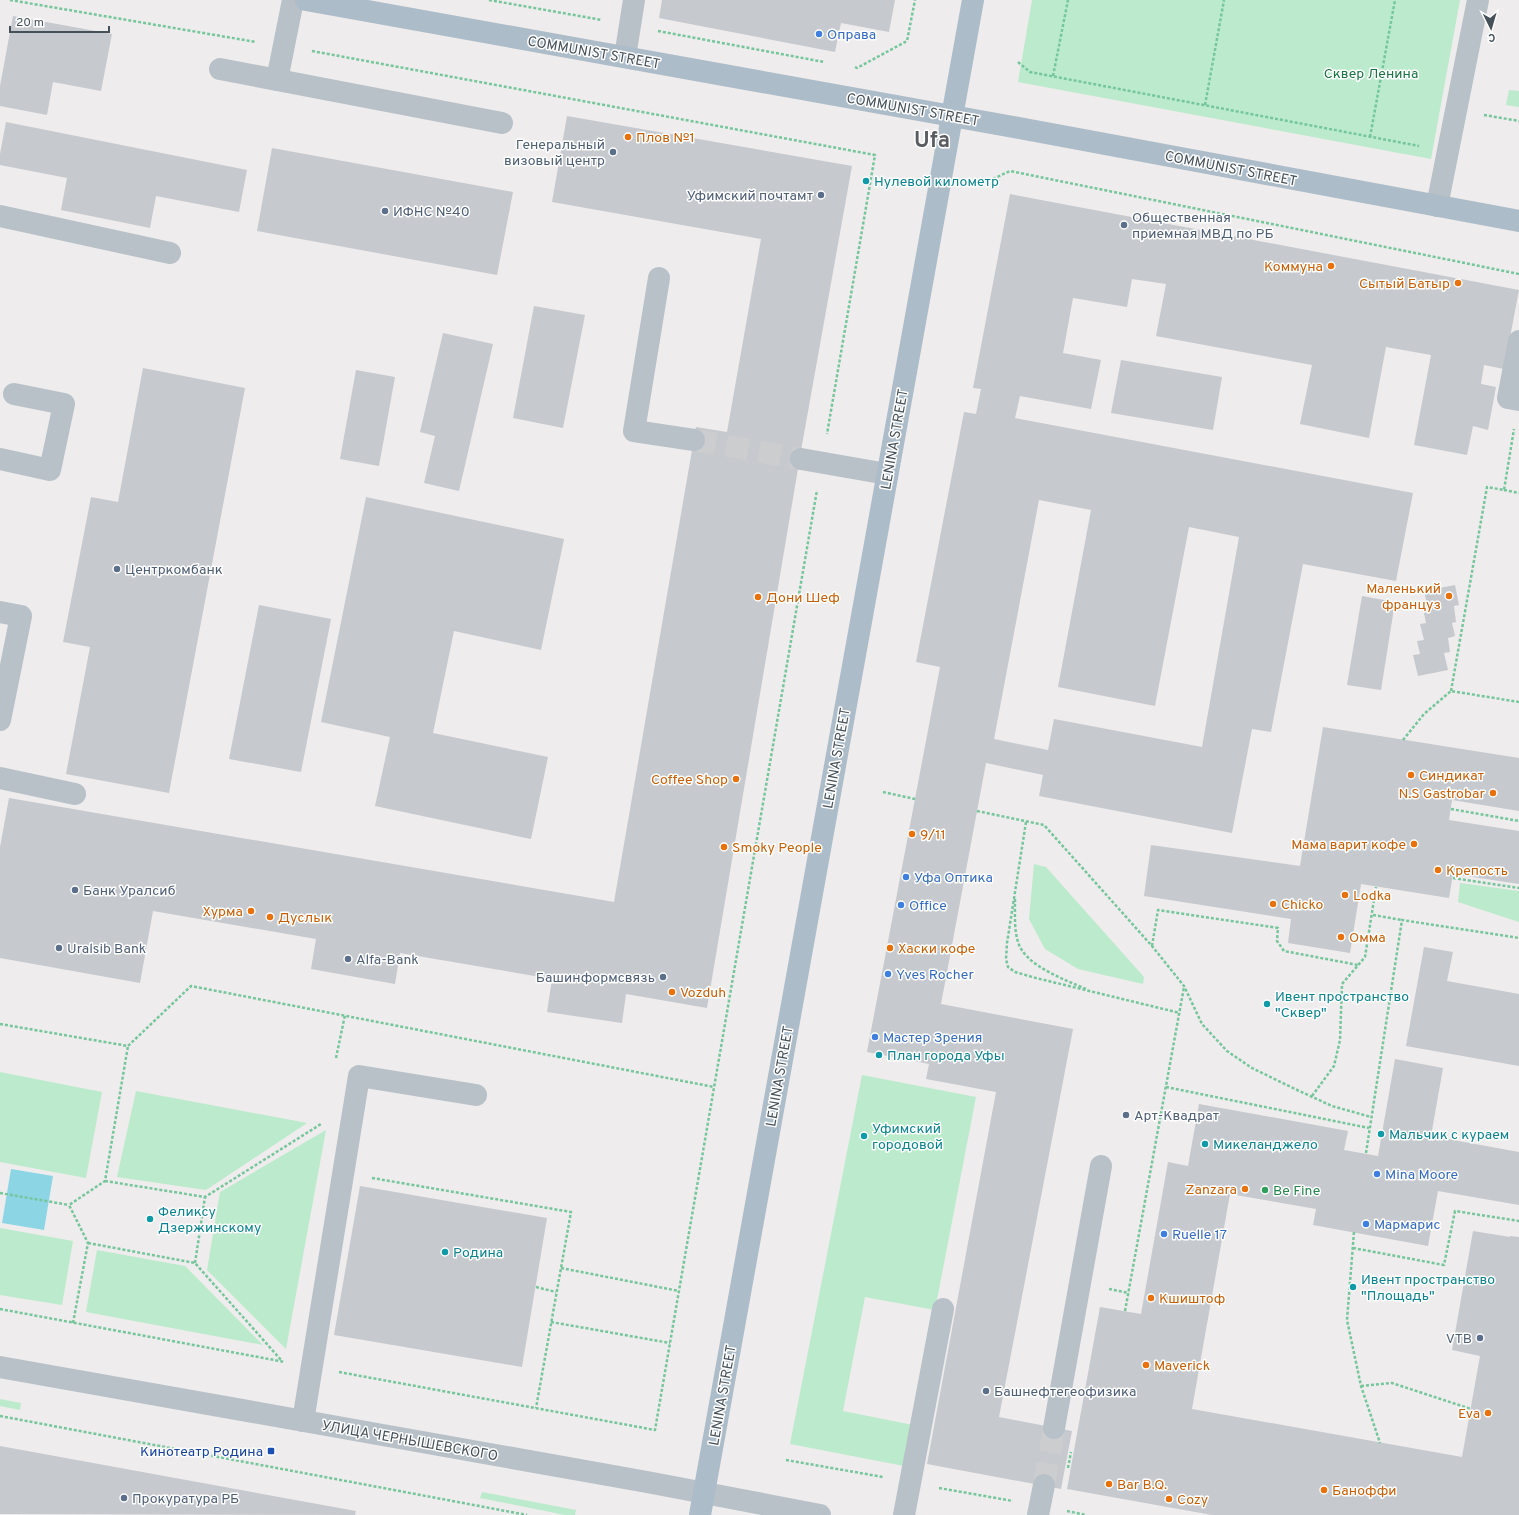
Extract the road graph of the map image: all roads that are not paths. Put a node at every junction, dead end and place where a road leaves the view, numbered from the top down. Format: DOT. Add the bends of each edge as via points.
graph roads {
  1 [pos="293,0"];
  2 [pos="306,0"];
  3 [pos="634,0"];
  4 [pos="972,0"];
  5 [pos="1478,0"];
  6 [pos="625,57"];
  7 [pos="220,69"];
  8 [pos="277,80"];
  9 [pos="952,116"];
  10 [pos="502,123"];
  11 [pos="1437,206"];
  12 [pos="0,216"];
  13 [pos="1519,221"];
  14 [pos="170,253"];
  15 [pos="659,278"];
  16 [pos="1519,341"];
  17 [pos="14,394"];
  18 [pos="1519,400"];
  19 [pos="694,440"];
  20 [pos="0,459"];
  21 [pos="811,461"];
  22 [pos="887,474"];
  23 [pos="0,612"];
  24 [pos="0,720"];
  25 [pos="0,779"];
  26 [pos="75,794"];
  27 [pos="476,1095"];
  28 [pos="1101,1166"];
  29 [pos="943,1309"];
  30 [pos="0,1367"];
  31 [pos="303,1421"];
  32 [pos="1054,1428"];
  33 [pos="1044,1485"];
  34 [pos="704,1493"];
  35 [pos="700,1515"];
  36 [pos="820,1515"];
  37 [pos="904,1515"];
  38 [pos="1038,1515"];
  1 -- 8 [label="street"];
  2 -- 6 [label="main road, COMMUNIST STREET"];
  3 -- 6 [label="street"];
  4 -- 9 [label="main road, LENINA STREET"];
  5 -- 11 [label="street"];
  6 -- 9 [label="main road, COMMUNIST STREET"];
  7 -- 8 [label="street"];
  8 -- 10 [label="street"];
  9 -- 11 [label="main road, COMMUNIST STREET"];
  9 -- 22 [label="main road, LENINA STREET"];
  11 -- 13 [label="main road, COMMUNIST STREET"];
  12 -- 14 [label="street"];
  15 -- 19 [label="street" via="634,431"];
  16 -- 18 [label="street" via="1508,398"];
  17 -- 20 [label="street" via="64,404 50,470"];
  21 -- 22 [label="street"];
  22 -- 34 [label="main road, LENINA STREET"];
  23 -- 24 [label="street" via="22,616"];
  25 -- 26 [label="street"];
  27 -- 31 [label="street" via="359,1076"];
  28 -- 32 [label="street"];
  29 -- 37 [label="street"];
  30 -- 31 [label="street, УЛИЦА ЧЕРНЫШЕВСКОГО"];
  31 -- 34 [label="street, УЛИЦА ЧЕРНЫШЕВСКОГО"];
  33 -- 38 [label="street"];
  34 -- 35 [label="main road, LENINA STREET"];
  34 -- 36 [label="street, УЛИЦА ЧЕРНЫШЕВСКОГО"];
}
